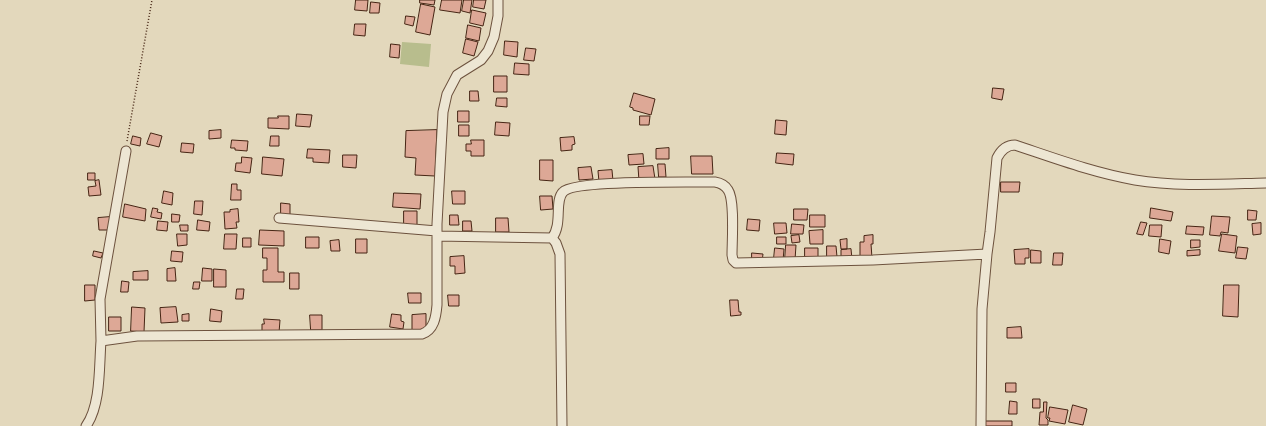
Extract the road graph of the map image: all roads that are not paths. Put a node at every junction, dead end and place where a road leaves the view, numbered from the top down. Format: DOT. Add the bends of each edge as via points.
graph roads {
  1 [pos="498,0"];
  2 [pos="126,151"];
  3 [pos="1266,183"];
  4 [pos="278,218"];
  5 [pos="437,233"];
  6 [pos="552,238"];
  7 [pos="987,254"];
  8 [pos="101,341"];
  9 [pos="86,426"];
  10 [pos="562,426"];
  11 [pos="981,426"];
  1 -- 5 [label="street" via="494,37 488,51 481,60 457,75 447,94 443,112"];
  2 -- 8 [label="street" via="100,299"];
  3 -- 7 [label="street" via="1175,183 1135,180 1010,145 1000,152 997,158"];
  4 -- 5 [label="street"];
  5 -- 6 [label="street"];
  5 -- 8 [label="street" via="436,315 430,329 422,334 137,336"];
  6 -- 7 [label="street" via="558,226 559,197 568,188 607,184 715,182 722,183 732,199 732,255 736,263"];
  6 -- 10 [label="street" via="560,254"];
  7 -- 11 [label="street" via="982,309"];
  8 -- 9 [label="street" via="96,404 92,418"];
}
